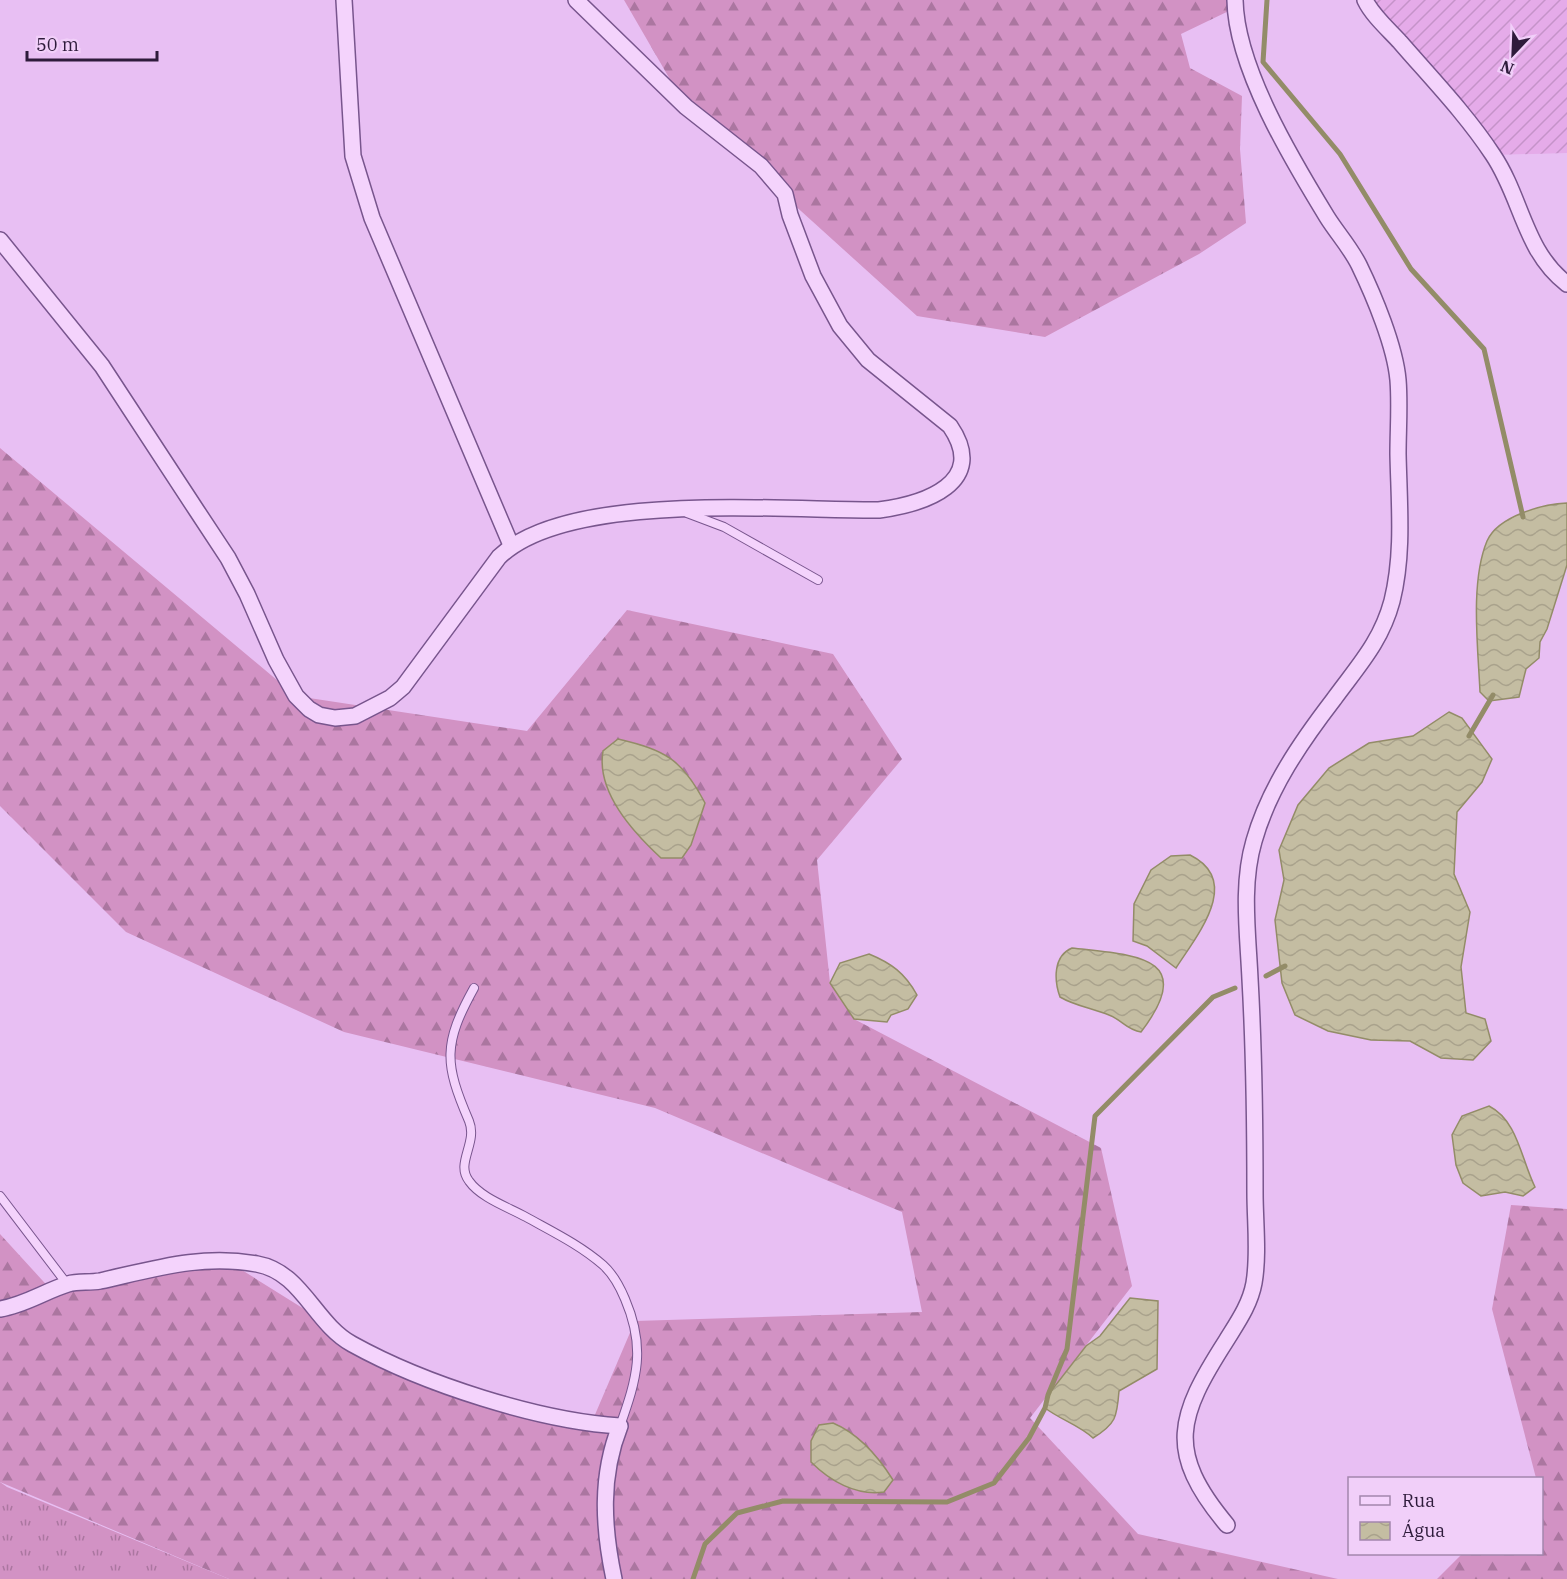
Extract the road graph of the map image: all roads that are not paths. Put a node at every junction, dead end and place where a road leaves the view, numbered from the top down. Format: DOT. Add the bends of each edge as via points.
graph roads {
  1 [pos="344,0"];
  2 [pos="576,0"];
  3 [pos="1235,0"];
  4 [pos="1365,0"];
  5 [pos="0,240"];
  6 [pos="1567,284"];
  7 [pos="677,510"];
  8 [pos="512,544"];
  9 [pos="818,580"];
  10 [pos="474,988"];
  11 [pos="0,1196"];
  12 [pos="67,1284"];
  13 [pos="0,1309"];
  14 [pos="620,1426"];
  15 [pos="1227,1525"];
  16 [pos="614,1579"];
  1 -- 8 [label="street" via="353,156 372,218"];
  2 -- 7 [label="street" via="686,106 760,166 779,187 785,194 813,276 840,326 868,360 950,426 961,448 962,464 949,486 928,500 901,507"];
  3 -- 15 [label="street" via="1240,44 1258,86 1289,150 1359,266 1390,339 1398,380 1400,518 1392,600 1380,634 1367,658 1304,739 1270,795 1253,843 1247,900 1255,1122 1254,1282 1243,1314 1203,1377 1185,1421 1185,1444 1193,1473"];
  4 -- 6 [label="street" via="1494,155 1533,244 1544,262"];
  5 -- 8 [label="street" via="102,366 203,520 247,594 296,696 309,710 335,718 355,716 390,698 403,687"];
  7 -- 8 [label="street" via="591,518"];
  7 -- 9 [label="lane" via="724,527"];
  10 -- 14 [label="lane" via="455,1025 450,1047 453,1083 472,1129 464,1171 475,1188 573,1243 605,1266 620,1286 634,1321 639,1350 635,1384"];
  11 -- 12 [label="lane"];
  12 -- 13 [label="street" via="41,1297"];
  12 -- 14 [label="street" via="98,1281 178,1262 258,1264 280,1272 296,1285 332,1331 352,1344 488,1399 544,1415"];
  14 -- 16 [label="street" via="606,1473 604,1500"];
}
